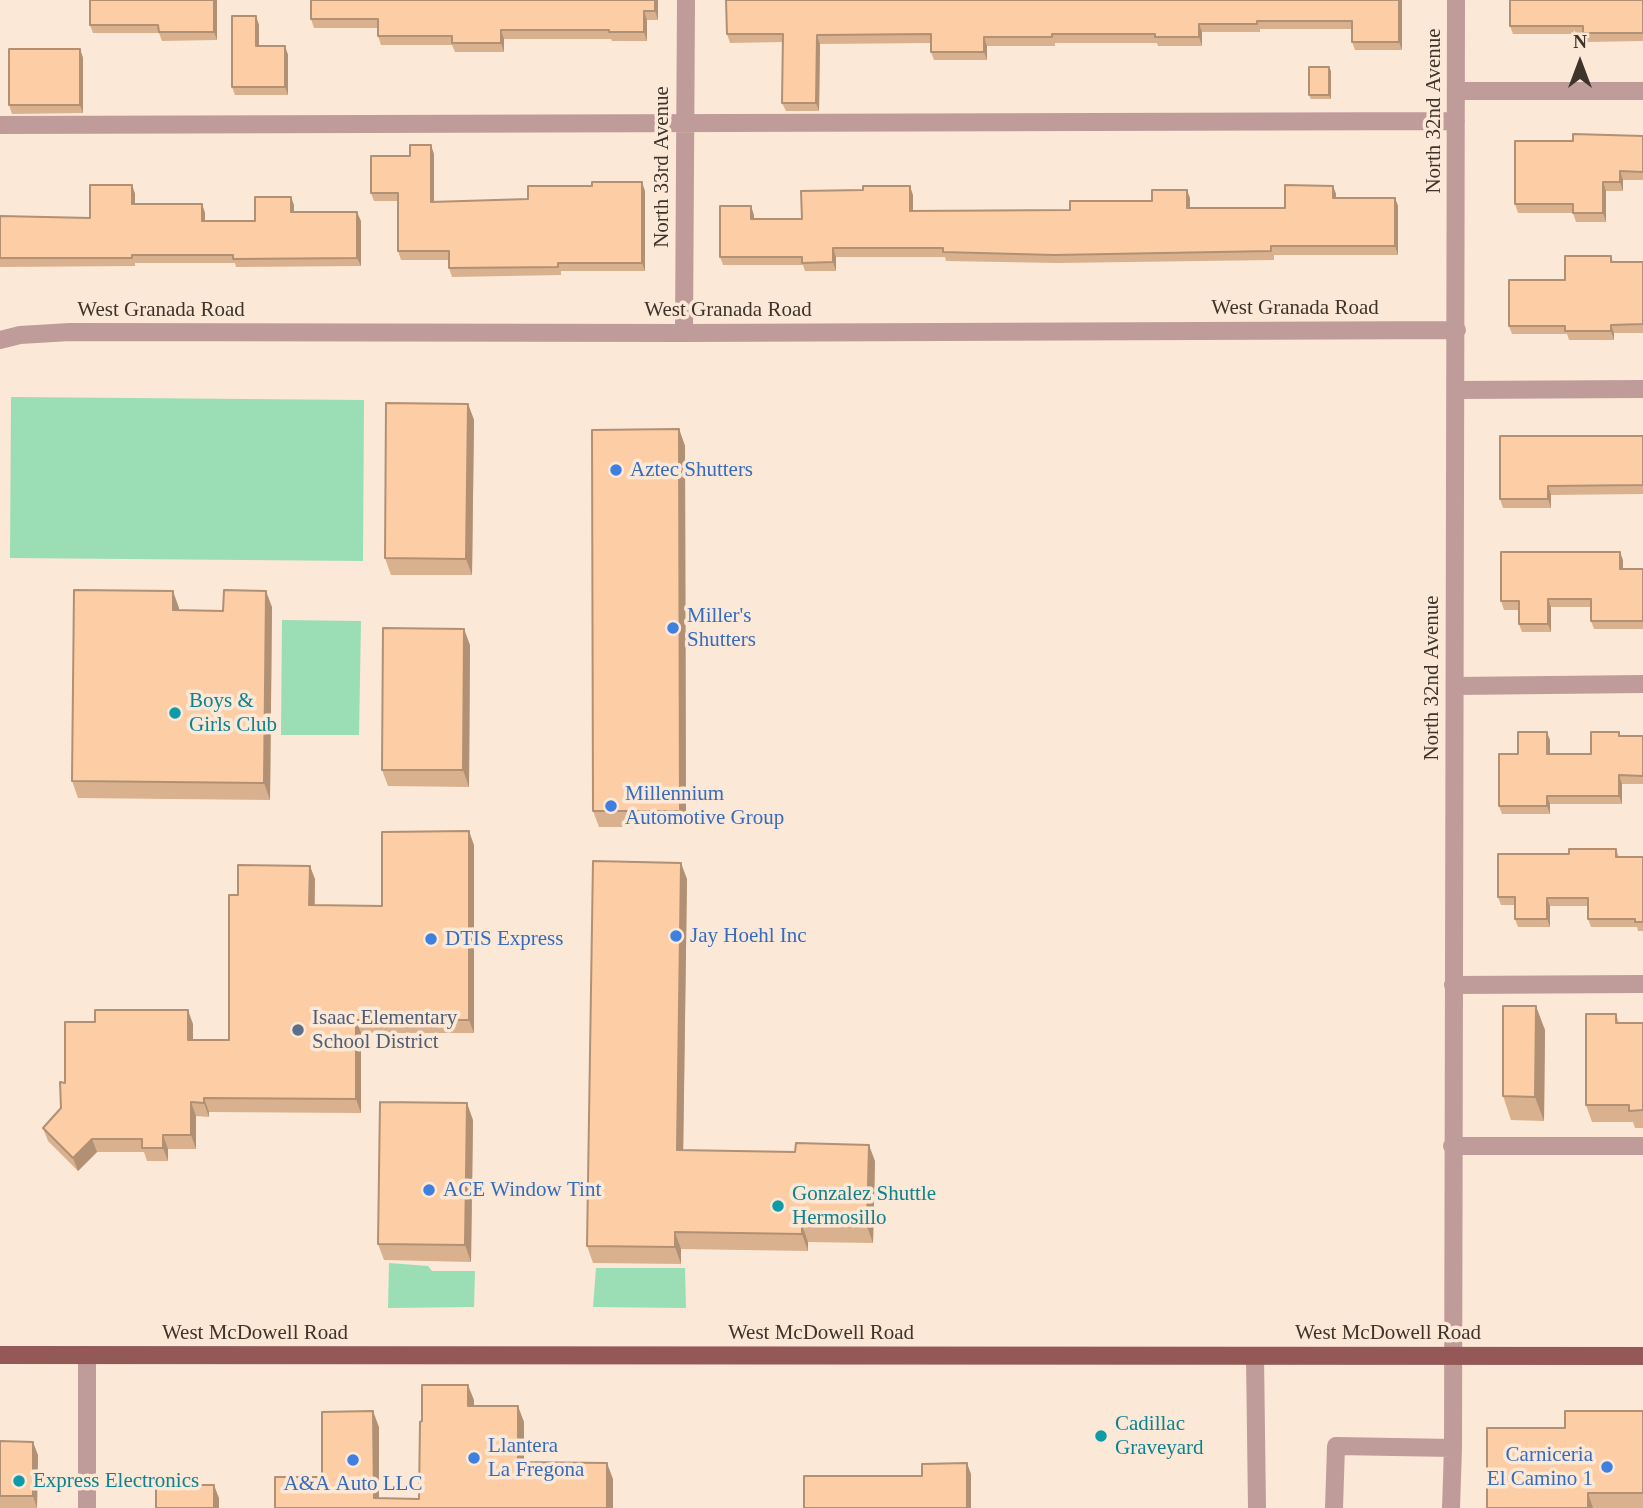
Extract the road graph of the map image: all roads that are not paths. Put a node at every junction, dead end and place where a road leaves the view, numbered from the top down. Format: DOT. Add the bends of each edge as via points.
graph roads {
  1 [pos="686,0"];
  2 [pos="1457,0"];
  3 [pos="1457,91"];
  4 [pos="1643,91"];
  5 [pos="1456,121"];
  6 [pos="685,122"];
  7 [pos="0,125"];
  8 [pos="1457,330"];
  9 [pos="684,333"];
  10 [pos="0,340"];
  11 [pos="1643,389"];
  12 [pos="1456,390"];
  13 [pos="1643,684"];
  14 [pos="1455,686"];
  15 [pos="1643,984"];
  16 [pos="1453,985"];
  17 [pos="1452,1146"];
  18 [pos="1643,1146"];
  19 [pos="0,1355"];
  20 [pos="87,1355"];
  21 [pos="1255,1356"];
  22 [pos="1453,1356"];
  23 [pos="1643,1356"];
  24 [pos="1453,1448"];
  25 [pos="87,1508"];
  26 [pos="1257,1508"];
  27 [pos="1334,1508"];
  28 [pos="1451,1508"];
  1 -- 6 [label="street, North 33rd Avenue"];
  2 -- 3 [label="street, North 32nd Avenue"];
  3 -- 4 [label="street"];
  3 -- 5 [label="street, North 32nd Avenue"];
  5 -- 6 [label="street"];
  5 -- 8 [label="street, North 32nd Avenue"];
  6 -- 7 [label="street"];
  6 -- 9 [label="street, North 33rd Avenue"];
  8 -- 9 [label="street, West Granada Road"];
  8 -- 12 [label="street, North 32nd Avenue"];
  9 -- 10 [label="street, West Granada Road" via="70,332"];
  11 -- 12 [label="street"];
  12 -- 14 [label="street, North 32nd Avenue"];
  13 -- 14 [label="street"];
  14 -- 16 [label="street, North 32nd Avenue"];
  15 -- 16 [label="street"];
  16 -- 17 [label="street, North 32nd Avenue"];
  17 -- 18 [label="street"];
  17 -- 22 [label="street, North 32nd Avenue"];
  19 -- 20 [label="main road, West McDowell Road"];
  20 -- 21 [label="main road, West McDowell Road"];
  20 -- 25 [label="street"];
  21 -- 22 [label="main road, West McDowell Road"];
  21 -- 26 [label="street"];
  22 -- 23 [label="main road, West McDowell Road"];
  22 -- 24 [label="street, North 32nd Avenue"];
  24 -- 27 [label="street" via="1336,1446"];
  24 -- 28 [label="street, North 32nd Avenue"];
}
